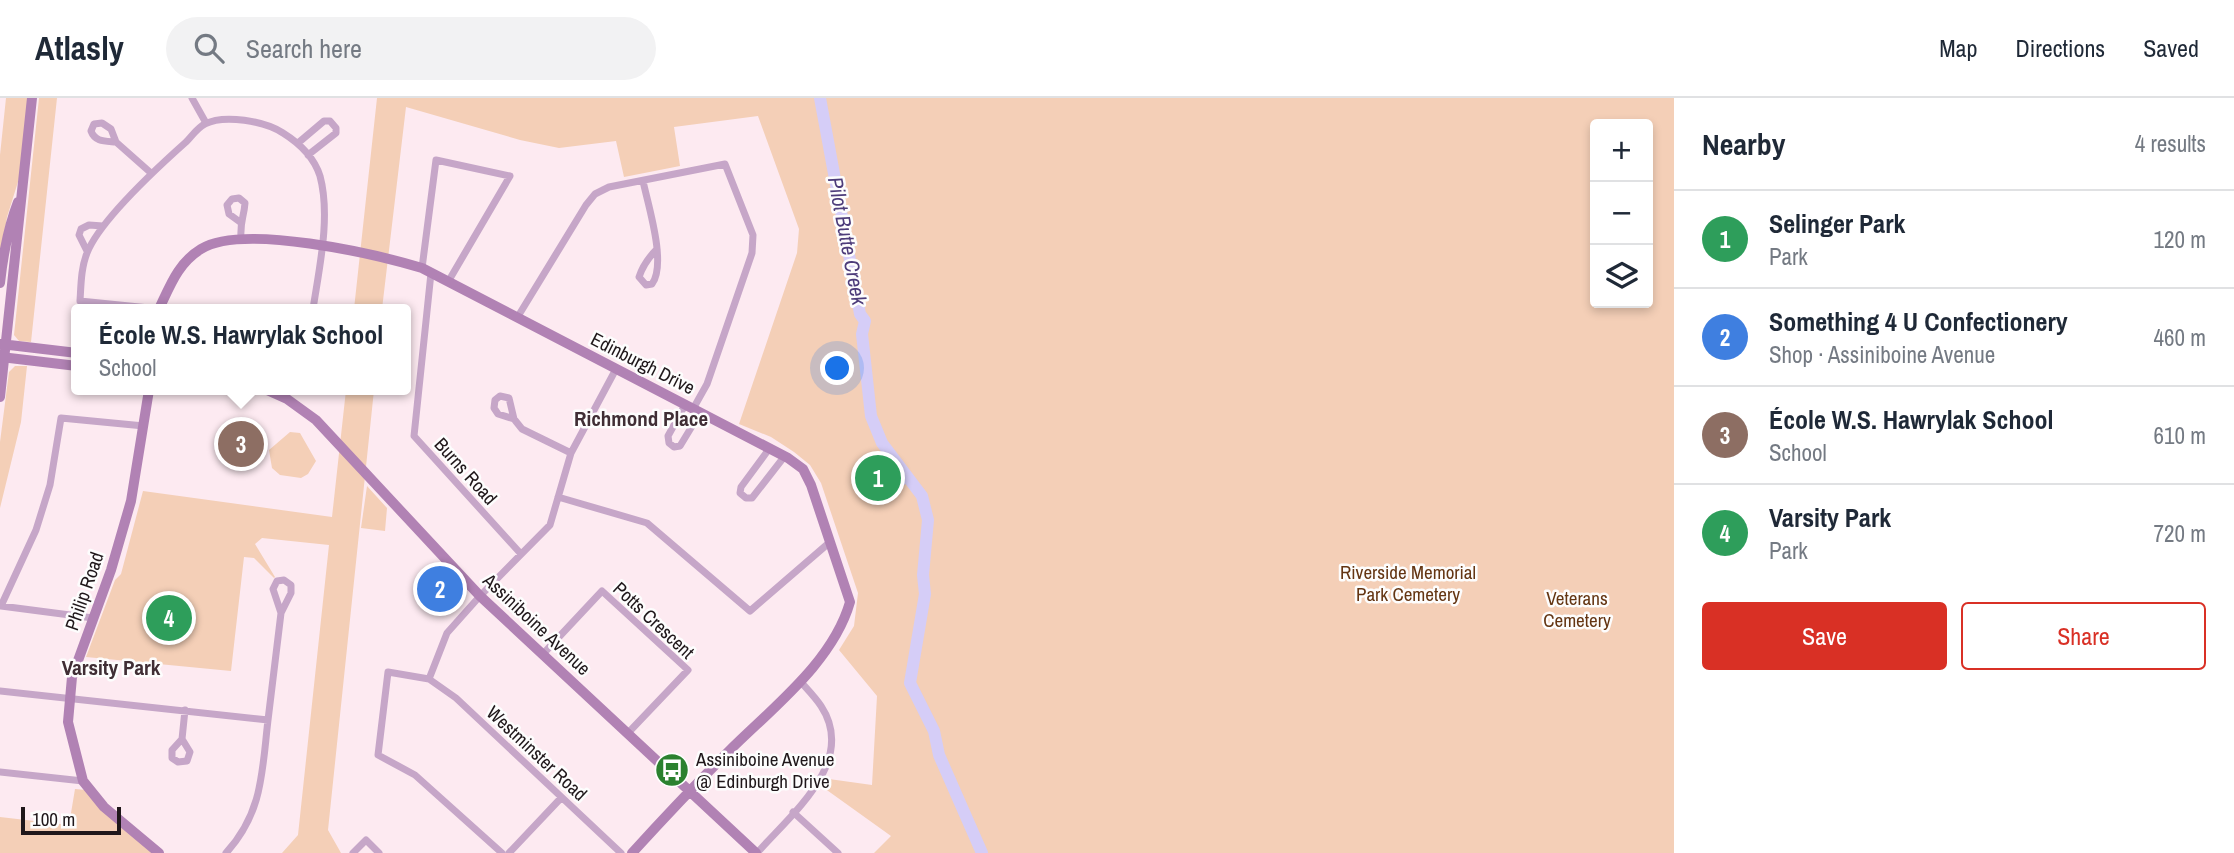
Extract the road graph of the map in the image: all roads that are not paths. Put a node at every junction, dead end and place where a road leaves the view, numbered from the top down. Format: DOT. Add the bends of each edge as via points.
graph roads {
  1 [pos="32,98"];
  2 [pos="192,98"];
  3 [pos="206,124"];
  4 [pos="116,142"];
  5 [pos="298,143"];
  6 [pos="308,155"];
  7 [pos="151,173"];
  8 [pos="643,181"];
  9 [pos="23,188"];
  10 [pos="240,222"];
  11 [pos="103,226"];
  12 [pos="241,237"];
  13 [pos="322,246"];
  14 [pos="657,249"];
  15 [pos="87,251"];
  16 [pos="426,271"];
  17 [pos="448,282"];
  18 [pos="0,283"];
  19 [pos="110,304"];
  20 [pos="161,304"];
  21 [pos="314,304"];
  22 [pos="517,318"];
  23 [pos="3,344"];
  24 [pos="71,352"];
  25 [pos="2,358"];
  26 [pos="71,365"];
  27 [pos="616,369"];
  28 [pos="148,395"];
  29 [pos="278,395"];
  30 [pos="0,397"];
  31 [pos="693,409"];
  32 [pos="514,419"];
  33 [pos="144,426"];
  34 [pos="769,449"];
  35 [pos="571,453"];
  36 [pos="784,457"];
  37 [pos="558,497"];
  38 [pos="830,542"];
  39 [pos="521,554"];
  40 [pos="480,596"];
  41 [pos="281,613"];
  42 [pos="93,618"];
  43 [pos="543,654"];
  44 [pos="429,679"];
  45 [pos="800,681"];
  46 [pos="0,691"];
  47 [pos="69,699"];
  48 [pos="185,710"];
  49 [pos="268,720"];
  50 [pos="628,733"];
  51 [pos="182,738"];
  52 [pos="0,772"];
  53 [pos="83,781"];
  54 [pos="689,792"];
  55 [pos="561,798"];
  56 [pos="793,812"];
  57 [pos="159,853"];
  58 [pos="226,853"];
  59 [pos="353,853"];
  60 [pos="379,853"];
  61 [pos="502,853"];
  62 [pos="509,853"];
  63 [pos="621,853"];
  64 [pos="632,853"];
  65 [pos="756,853"];
  66 [pos="838,853"];
  1 -- 9 [label="street"];
  2 -- 3 [label="street"];
  3 -- 5 [label="street" via="243,119 276,128"];
  3 -- 7 [label="street"];
  4 -- 7 [label="street"];
  5 -- 6 [label="street"];
  5 -- 6 [label="street" via="324,121 336,128"];
  6 -- 13 [label="street" via="320,176"];
  7 -- 11 [label="street"];
  8 -- 14 [label="street"];
  8 -- 22 [label="street" via="595,194"];
  8 -- 31 [label="street" via="725,164 752,235 747,272 707,384"];
  9 -- 18 [label="street" via="12,217"];
  9 -- 23 [label="street"];
  10 -- 12 [label="street"];
  11 -- 15 [label="street"];
  11 -- 15 [label="street" via="81,229 79,235"];
  12 -- 13 [label="street, Edinburgh Drive"];
  12 -- 20 [label="street, Edinburgh Drive" via="202,247 179,267"];
  13 -- 16 [label="street, Edinburgh Drive" via="375,254"];
  13 -- 21 [label="street"];
  15 -- 19 [label="street" via="80,301"];
  16 -- 17 [label="street, Edinburgh Drive"];
  16 -- 17 [label="street, Burns Road" via="436,160 510,176"];
  16 -- 39 [label="street, Burns Road" via="414,436"];
  17 -- 22 [label="street, Edinburgh Drive"];
  22 -- 27 [label="street, Edinburgh Drive"];
  23 -- 24 [label="street"];
  23 -- 25 [label="street"];
  25 -- 26 [label="street"];
  25 -- 30 [label="street"];
  27 -- 31 [label="street, Edinburgh Drive"];
  27 -- 35 [label="street"];
  28 -- 33 [label="street, Philip Road"];
  29 -- 40 [label="street, Assiniboine Avenue" via="316,420"];
  31 -- 31 [label="street" via="668,436 674,447 680,446"];
  31 -- 34 [label="street, Edinburgh Drive"];
  32 -- 35 [label="street" via="522,429"];
  33 -- 42 [label="street, Philip Road" via="131,501"];
  33 -- 42 [label="street" via="61,418 50,485 36,530 1,606"];
  34 -- 36 [label="street, Edinburgh Drive"];
  34 -- 36 [label="street" via="741,487 746,498 752,498"];
  35 -- 37 [label="street"];
  36 -- 38 [label="street, Edinburgh Drive" via="803,470"];
  37 -- 38 [label="street" via="647,523 750,611"];
  37 -- 39 [label="street" via="550,524"];
  38 -- 45 [label="street, Edinburgh Drive" via="850,602 835,639"];
  39 -- 40 [label="street"];
  40 -- 43 [label="street, Assiniboine Avenue"];
  40 -- 44 [label="street" via="447,633"];
  41 -- 49 [label="street"];
  42 -- 47 [label="street, Philip Road"];
  43 -- 50 [label="street, Assiniboine Avenue"];
  43 -- 50 [label="street, Potts Crescent" via="602,591 688,670"];
  44 -- 55 [label="street, Westminster Road" via="456,698"];
  44 -- 61 [label="street" via="388,672 378,755 415,775"];
  45 -- 54 [label="street, Edinburgh Drive"];
  45 -- 56 [label="street" via="822,707 832,742 822,778"];
  46 -- 47 [label="street"];
  47 -- 48 [label="street"];
  47 -- 53 [label="street, Philip Road" via="68,722"];
  48 -- 49 [label="street"];
  48 -- 51 [label="street"];
  49 -- 58 [label="street" via="260,791 250,821"];
  50 -- 54 [label="street, Assiniboine Avenue"];
  52 -- 53 [label="street"];
  53 -- 57 [label="street, Philip Road" via="104,807"];
  54 -- 64 [label="street, Edinburgh Drive"];
  54 -- 65 [label="street, Assiniboine Avenue"];
  55 -- 62 [label="street"];
  55 -- 63 [label="street, Westminster Road"];
  56 -- 65 [label="street"];
  56 -- 66 [label="street"];
  59 -- 60 [label="street" via="366,840"];
}
